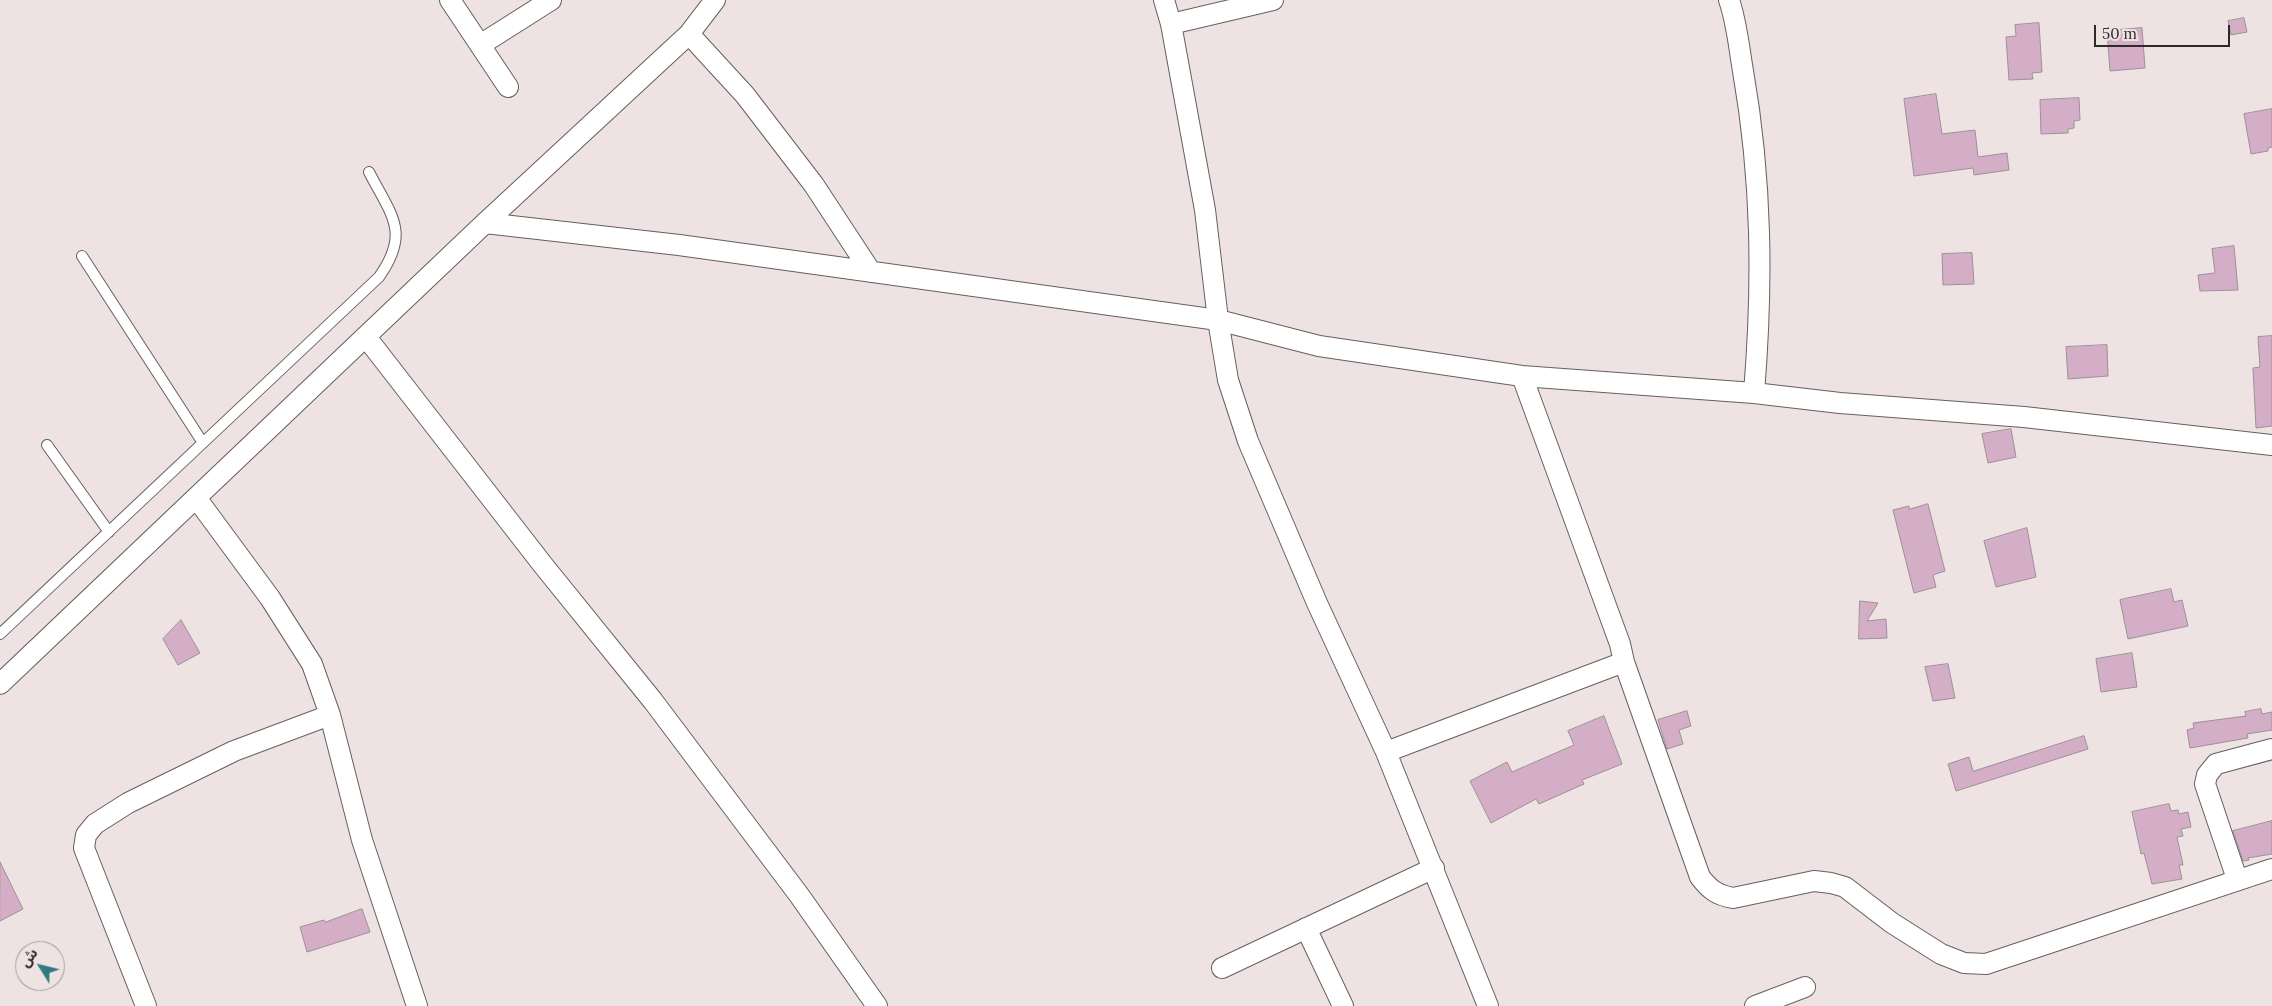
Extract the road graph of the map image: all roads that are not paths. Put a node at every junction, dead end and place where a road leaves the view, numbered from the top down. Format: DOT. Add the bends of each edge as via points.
graph roads {
  1 [pos="450,0"];
  2 [pos="551,0"];
  3 [pos="715,0"];
  4 [pos="1164,0"];
  5 [pos="1273,0"];
  6 [pos="1730,0"];
  7 [pos="1171,24"];
  8 [pos="689,34"];
  9 [pos="480,45"];
  10 [pos="508,86"];
  11 [pos="369,172"];
  12 [pos="485,223"];
  13 [pos="82,256"];
  14 [pos="872,272"];
  15 [pos="1218,320"];
  16 [pos="366,336"];
  17 [pos="1522,376"];
  18 [pos="1754,393"];
  19 [pos="203,443"];
  20 [pos="47,445"];
  21 [pos="2272,445"];
  22 [pos="197,499"];
  23 [pos="109,532"];
  24 [pos="0,634"];
  25 [pos="1624,662"];
  26 [pos="0,684"];
  27 [pos="330,715"];
  28 [pos="2272,750"];
  29 [pos="1386,752"];
  30 [pos="1434,868"];
  31 [pos="2272,869"];
  32 [pos="2237,879"];
  33 [pos="1306,928"];
  34 [pos="1222,968"];
  35 [pos="1805,987"];
  36 [pos="146,1006"];
  37 [pos="417,1006"];
  38 [pos="877,1006"];
  39 [pos="1343,1006"];
  40 [pos="1488,1006"];
  41 [pos="1755,1006"];
  1 -- 9 [label="street"];
  2 -- 9 [label="street"];
  3 -- 8 [label="street"];
  4 -- 7 [label="street"];
  5 -- 7 [label="street"];
  6 -- 18 [label="street" via="1747,97 1759,206 1760,315"];
  7 -- 15 [label="street" via="1205,210"];
  8 -- 12 [label="street"];
  8 -- 14 [label="street" via="745,95 786,148"];
  9 -- 10 [label="street"];
  11 -- 19 [label="lane" via="396,223 396,245 390,261 379,277"];
  12 -- 14 [label="street" via="679,245"];
  12 -- 16 [label="street"];
  13 -- 19 [label="lane"];
  14 -- 15 [label="street"];
  15 -- 17 [label="street" via="1319,346"];
  15 -- 29 [label="street" via="1228,380 1248,441 1317,603"];
  16 -- 22 [label="street"];
  16 -- 38 [label="street" via="653,701 799,895"];
  17 -- 18 [label="street"];
  17 -- 25 [label="street"];
  18 -- 21 [label="street" via="2024,417"];
  19 -- 23 [label="lane"];
  20 -- 23 [label="lane"];
  22 -- 26 [label="street"];
  22 -- 27 [label="street" via="270,598 312,664"];
  23 -- 24 [label="lane"];
  25 -- 29 [label="street"];
  25 -- 32 [label="street" via="1700,877 1721,896 1733,898 1814,881 1831,883 1845,887 1892,923 1941,954 1964,963 1986,964"];
  27 -- 36 [label="street" via="234,751 128,804 94,824 86,835 84,848"];
  27 -- 37 [label="street" via="362,840"];
  28 -- 32 [label="street" via="2216,764 2207,775 2205,784"];
  29 -- 30 [label="street"];
  30 -- 33 [label="street"];
  30 -- 40 [label="street"];
  31 -- 32 [label="street"];
  33 -- 34 [label="street"];
  33 -- 39 [label="street"];
  35 -- 41 [label="street"];
}
